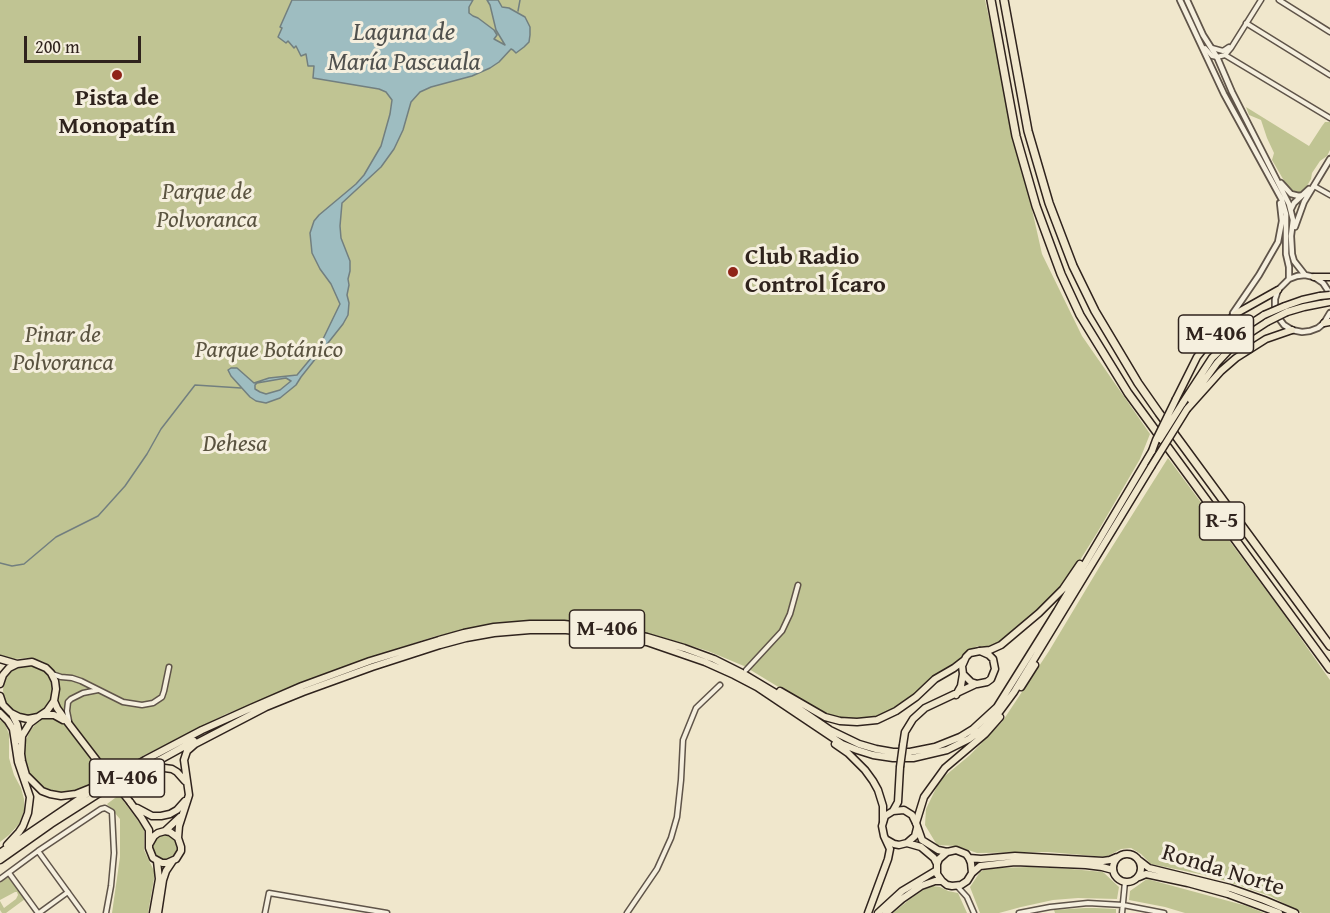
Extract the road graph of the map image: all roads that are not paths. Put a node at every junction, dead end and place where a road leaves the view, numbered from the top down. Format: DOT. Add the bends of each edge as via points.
graph roads {
  1 [pos="991,0"];
  2 [pos="1004,0"];
  3 [pos="1180,0"];
  4 [pos="1187,0"];
  5 [pos="1261,0"];
  6 [pos="1279,0"];
  7 [pos="1246,23"];
  8 [pos="1330,32"];
  9 [pos="1201,43"];
  10 [pos="1233,45"];
  11 [pos="1212,48"];
  12 [pos="1225,55"];
  13 [pos="1217,57"];
  14 [pos="1330,75"];
  15 [pos="1330,118"];
  16 [pos="1330,159"];
  17 [pos="1273,171"];
  18 [pos="1314,186"];
  19 [pos="1274,187"];
  20 [pos="1305,194"];
  21 [pos="1330,195"];
  22 [pos="1291,210"];
  23 [pos="1286,242"];
  24 [pos="1291,247"];
  25 [pos="1082,274"];
  26 [pos="1305,275"];
  27 [pos="1314,277"];
  28 [pos="1330,277"];
  29 [pos="1289,279"];
  30 [pos="1278,290"];
  31 [pos="1330,295"];
  32 [pos="1320,300"];
  33 [pos="1330,302"];
  34 [pos="1092,306"];
  35 [pos="1330,313"];
  36 [pos="1327,322"];
  37 [pos="1221,327"];
  38 [pos="1292,330"];
  39 [pos="1184,407"];
  40 [pos="1152,451"];
  41 [pos="1148,466"];
  42 [pos="1116,512"];
  43 [pos="1102,547"];
  44 [pos="798,585"];
  45 [pos="1330,646"];
  46 [pos="684,648"];
  47 [pos="980,651"];
  48 [pos="0,659"];
  49 [pos="963,661"];
  50 [pos="17,664"];
  51 [pos="169,667"];
  52 [pos="1330,669"];
  53 [pos="746,670"];
  54 [pos="51,673"];
  55 [pos="963,674"];
  56 [pos="72,678"];
  57 [pos="0,683"];
  58 [pos="977,684"];
  59 [pos="720,685"];
  60 [pos="56,689"];
  61 [pos="98,690"];
  62 [pos="956,694"];
  63 [pos="0,696"];
  64 [pos="54,701"];
  65 [pos="0,708"];
  66 [pos="262,710"];
  67 [pos="9,712"];
  68 [pos="794,712"];
  69 [pos="0,713"];
  70 [pos="40,716"];
  71 [pos="71,727"];
  72 [pos="145,760"];
  73 [pos="18,762"];
  74 [pos="188,786"];
  75 [pos="899,790"];
  76 [pos="98,794"];
  77 [pos="189,795"];
  78 [pos="132,804"];
  79 [pos="893,811"];
  80 [pos="909,813"];
  81 [pos="182,814"];
  82 [pos="141,817"];
  83 [pos="883,821"];
  84 [pos="917,825"];
  85 [pos="164,831"];
  86 [pos="178,838"];
  87 [pos="887,840"];
  88 [pos="150,843"];
  89 [pos="908,843"];
  90 [pos="38,851"];
  91 [pos="0,852"];
  92 [pos="946,852"];
  93 [pos="1117,857"];
  94 [pos="969,858"];
  95 [pos="0,860"];
  96 [pos="157,861"];
  97 [pos="1140,861"];
  98 [pos="172,862"];
  99 [pos="937,867"];
  100 [pos="1113,870"];
  101 [pos="9,873"];
  102 [pos="972,873"];
  103 [pos="1139,877"];
  104 [pos="0,879"];
  105 [pos="942,881"];
  106 [pos="1125,882"];
  107 [pos="961,885"];
  108 [pos="68,892"];
  109 [pos="1123,905"];
  110 [pos="1050,907"];
  111 [pos="105,912"];
  112 [pos="376,912"];
  113 [pos="38,913"];
  114 [pos="83,913"];
  115 [pos="153,913"];
  116 [pos="158,913"];
  117 [pos="265,913"];
  118 [pos="387,913"];
  119 [pos="627,913"];
  120 [pos="868,913"];
  121 [pos="878,913"];
  122 [pos="886,913"];
  123 [pos="974,913"];
  124 [pos="1018,913"];
  125 [pos="1050,913"];
  126 [pos="1122,913"];
  127 [pos="1164,913"];
  128 [pos="1279,913"];
  129 [pos="1295,913"];
  1 -- 52 [label="highway, R-5" via="1018,146 1039,216 1080,315 1128,393"];
  2 -- 34 [label="highway, R-5" via="1028,131 1046,193"];
  3 -- 9 [label="street"];
  4 -- 11 [label="street"];
  5 -- 7 [label="street"];
  6 -- 8 [label="street"];
  7 -- 10 [label="street"];
  7 -- 14 [label="street"];
  9 -- 13 [label="street" via="1209,54"];
  9 -- 19 [label="street"];
  10 -- 11 [label="street" via="1223,51"];
  10 -- 12 [label="street"];
  11 -- 13 [label="street"];
  12 -- 13 [label="street"];
  12 -- 15 [label="street"];
  13 -- 17 [label="street"];
  16 -- 18 [label="street"];
  17 -- 20 [label="street" via="1291,194"];
  17 -- 22 [label="street"];
  18 -- 20 [label="street"];
  18 -- 21 [label="street"];
  18 -- 24 [label="street" via="1297,218"];
  19 -- 23 [label="street" via="1285,208"];
  19 -- 37 [label="street" via="1282,214 1278,242 1243,300"];
  20 -- 22 [label="street"];
  22 -- 23 [label="street"];
  22 -- 24 [label="street"];
  23 -- 29 [label="street"];
  24 -- 26 [label="street" via="1294,261"];
  25 -- 34 [label="highway"];
  26 -- 27 [label="street"];
  26 -- 29 [label="street"];
  27 -- 28 [label="main road"];
  27 -- 31 [label="street"];
  29 -- 30 [label="street"];
  30 -- 37 [label="main road, M-406"];
  30 -- 38 [label="street" via="1278,317"];
  31 -- 32 [label="main road, M-406, bridge"];
  32 -- 33 [label="main road, M-406"];
  32 -- 39 [label="main road, M-406, bridge" via="1302,300 1266,318 1217,363"];
  34 -- 45 [label="highway, R-5" via="1159,413"];
  35 -- 36 [label="street"];
  36 -- 38 [label="street" via="1310,332"];
  37 -- 40 [label="main road, M-406, bridge" via="1197,357"];
  38 -- 39 [label="main road, M-406" via="1266,339 1236,358"];
  39 -- 40 [label="main road, M-406, bridge"];
  39 -- 41 [label="main road, M-406, bridge"];
  40 -- 41 [label="main road, M-406"];
  41 -- 42 [label="main road, M-406"];
  41 -- 43 [label="main road, M-406"];
  42 -- 46 [label="main road, M-406" via="996,707 973,729 935,747 894,752 858,744 744,674"];
  42 -- 47 [label="main road" via="1053,600 1001,645"];
  43 -- 68 [label="main road, M-406" via="997,716 958,745 913,758 873,755 842,744"];
  43 -- 84 [label="main road" via="1027,680 985,734 934,782 924,797"];
  44 -- 53 [label="street" via="782,632"];
  46 -- 53 [label="main road, M-406"];
  46 -- 72 [label="main road, M-406" via="647,637 564,624 506,626 464,633 302,686"];
  47 -- 49 [label="main road" via="970,653"];
  47 -- 58 [label="main road" via="993,659 995,669 991,679"];
  48 -- 50 [label="main road"];
  49 -- 53 [label="main road, M-406" via="896,711 877,720 857,722 825,717"];
  49 -- 55 [label="main road"];
  50 -- 54 [label="main road" via="32,662"];
  50 -- 57 [label="main road" via="9,668"];
  51 -- 61 [label="street" via="162,697 153,703 128,704"];
  54 -- 56 [label="street"];
  54 -- 60 [label="main road"];
  55 -- 58 [label="main road"];
  55 -- 62 [label="main road"];
  56 -- 60 [label="street" via="61,680"];
  56 -- 61 [label="street"];
  58 -- 62 [label="main road"];
  59 -- 119 [label="street" via="696,708 683,740 677,817 671,838 657,869"];
  60 -- 64 [label="main road"];
  61 -- 71 [label="street" via="75,696 69,702"];
  62 -- 75 [label="main road, bridge" via="925,708 905,732"];
  63 -- 67 [label="main road"];
  64 -- 70 [label="main road"];
  64 -- 71 [label="main road"];
  65 -- 67 [label="main road"];
  66 -- 68 [label="main road, M-406" via="372,667 449,643 494,633 566,630 647,642 681,653 758,687"];
  66 -- 74 [label="main road, M-406" via="188,751 184,770"];
  66 -- 76 [label="main road, M-406" via="205,735"];
  67 -- 70 [label="main road" via="28,719"];
  67 -- 73 [label="main road, M-406" via="19,733"];
  68 -- 83 [label="main road, M-406" via="865,770 878,790"];
  69 -- 73 [label="main road, M-406" via="13,729"];
  70 -- 71 [label="main road" via="50,714"];
  70 -- 72 [label="main road, M-406" via="30,723 21,745 26,775 42,791 61,796 83,791"];
  71 -- 78 [label="main road, bridge"];
  72 -- 91 [label="main road, M-406"];
  73 -- 91 [label="main road, M-406" via="30,797 28,813 20,832"];
  74 -- 76 [label="main road, M-406" via="177,772 157,767"];
  74 -- 77 [label="main road, M-406"];
  75 -- 79 [label="main road"];
  75 -- 80 [label="main road"];
  76 -- 95 [label="main road, M-406"];
  77 -- 78 [label="main road, M-406" via="177,810 161,816 144,813"];
  77 -- 81 [label="main road, M-406"];
  78 -- 82 [label="main road"];
  79 -- 80 [label="main road"];
  79 -- 83 [label="main road"];
  80 -- 84 [label="main road"];
  81 -- 85 [label="main road, M-406"];
  81 -- 86 [label="main road, M-406"];
  82 -- 85 [label="main road"];
  82 -- 88 [label="main road" via="149,830"];
  83 -- 87 [label="main road" via="882,831"];
  84 -- 89 [label="main road" via="915,836"];
  84 -- 92 [label="main road" via="922,840"];
  85 -- 86 [label="main road"];
  85 -- 88 [label="main road"];
  86 -- 98 [label="main road" via="181,851"];
  87 -- 89 [label="main road" via="899,845"];
  87 -- 120 [label="main road" via="888,859"];
  88 -- 96 [label="main road" via="150,854"];
  89 -- 99 [label="main road" via="921,847 934,858"];
  90 -- 101 [label="street"];
  90 -- 108 [label="street"];
  90 -- 111 [label="street" via="101,809 112,812 114,853"];
  92 -- 94 [label="main road" via="961,852"];
  92 -- 99 [label="main road"];
  93 -- 94 [label="main road" via="1102,861 1015,856"];
  93 -- 97 [label="main road" via="1130,853"];
  93 -- 100 [label="main road"];
  94 -- 102 [label="main road"];
  96 -- 98 [label="main road"];
  96 -- 115 [label="main road" via="159,879"];
  97 -- 103 [label="main road"];
  97 -- 129 [label="main road, Ronda Norte" via="1149,868 1230,888"];
  98 -- 116 [label="main road" via="163,879"];
  99 -- 105 [label="main road"];
  99 -- 121 [label="main road"];
  100 -- 102 [label="main road" via="1015,862 980,866"];
  100 -- 106 [label="main road"];
  101 -- 104 [label="street"];
  101 -- 113 [label="street"];
  102 -- 107 [label="main road"];
  103 -- 106 [label="main road"];
  103 -- 128 [label="main road, Ronda Norte" via="1146,874 1188,883"];
  105 -- 107 [label="main road" via="946,885"];
  105 -- 122 [label="main road" via="921,886"];
  106 -- 109 [label="street"];
  107 -- 123 [label="street"];
  108 -- 113 [label="street"];
  108 -- 114 [label="street"];
  109 -- 110 [label="street"];
  109 -- 126 [label="street"];
  109 -- 127 [label="street"];
  110 -- 124 [label="street"];
  110 -- 125 [label="street"];
  112 -- 117 [label="street" via="268,893"];
  112 -- 118 [label="street"];
}
